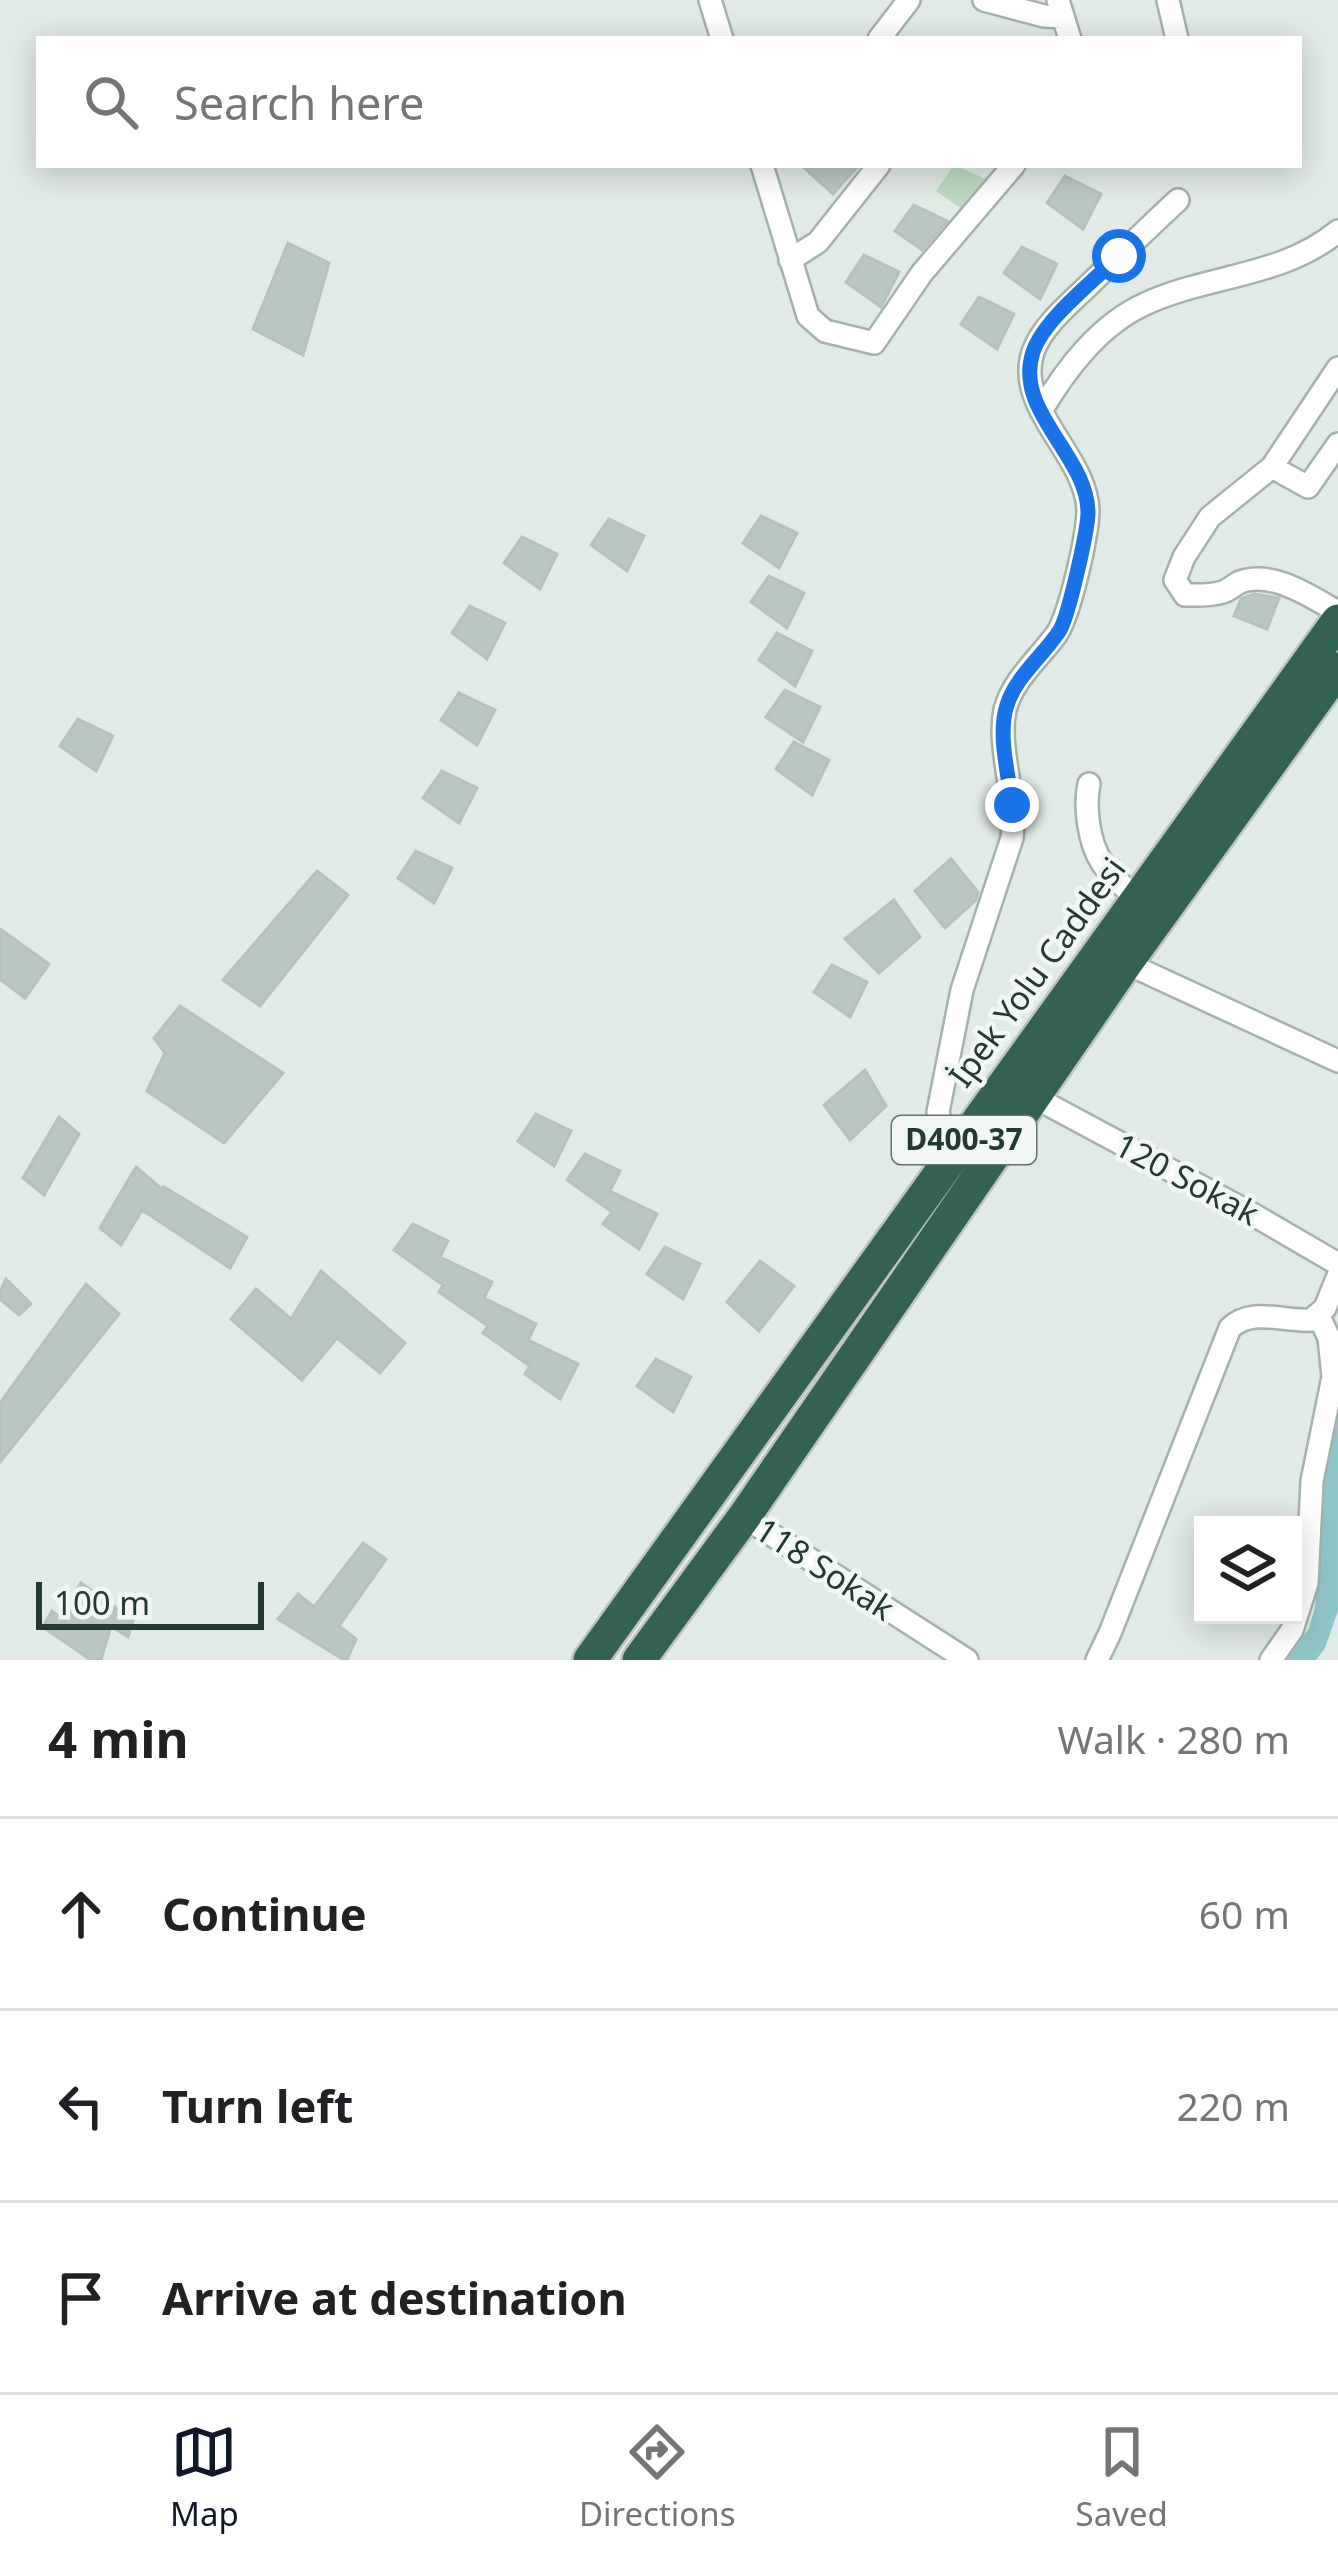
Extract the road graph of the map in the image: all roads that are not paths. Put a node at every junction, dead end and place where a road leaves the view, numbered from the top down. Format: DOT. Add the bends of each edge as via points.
graph roads {
  1 [pos="710,0"];
  2 [pos="909,0"];
  3 [pos="984,0"];
  4 [pos="1168,0"];
  5 [pos="1064,19"];
  6 [pos="721,36"];
  7 [pos="881,36"];
  8 [pos="1177,36"];
  9 [pos="764,168"];
  10 [pos="877,168"];
  11 [pos="1011,168"];
  12 [pos="1178,200"];
  13 [pos="1338,231"];
  14 [pos="790,260"];
  15 [pos="1338,368"];
  16 [pos="1041,411"];
  17 [pos="1338,444"];
  18 [pos="1272,467"];
  19 [pos="1338,617"];
  20 [pos="1338,669"];
  21 [pos="1089,784"];
  22 [pos="1137,899"];
  23 [pos="1126,963"];
  24 [pos="1338,1061"];
  25 [pos="1034,1097"];
  26 [pos="956,1151"];
  27 [pos="1338,1264"];
  28 [pos="1338,1276"];
  29 [pos="1319,1316"];
  30 [pos="744,1517"];
  31 [pos="590,1660"];
  32 [pos="639,1660"];
  33 [pos="967,1660"];
  34 [pos="1097,1660"];
  35 [pos="1271,1660"];
  1 -- 6 [label="street"];
  2 -- 7 [label="street"];
  3 -- 5 [label="street"];
  4 -- 8 [label="street"];
  9 -- 14 [label="street"];
  10 -- 14 [label="street" via="818,242"];
  11 -- 14 [label="street" via="874,343 814,323"];
  12 -- 16 [label="street" via="1039,342 1031,371"];
  13 -- 16 [label="street" via="1287,260 1123,316"];
  15 -- 18 [label="street"];
  16 -- 26 [label="street" via="1080,476 1087,520 1063,623 1006,707 1012,838 962,990 938,1112"];
  17 -- 18 [label="street" via="1308,487"];
  18 -- 19 [label="street" via="1210,517 1174,580 1185,595 1202,595 1262,580 1296,589"];
  19 -- 22 [label="highway, İpek Yolu Caddesi / D400-37"];
  20 -- 23 [label="highway, İpek Yolu Caddesi / D400-37"];
  21 -- 22 [label="street" via="1096,852"];
  22 -- 26 [label="highway, İpek Yolu Caddesi / D400-37"];
  23 -- 24 [label="street"];
  23 -- 25 [label="highway, İpek Yolu Caddesi / D400-37"];
  25 -- 27 [label="street, 120 Sokak"];
  25 -- 30 [label="highway, İpek Yolu Caddesi / D400-37"];
  26 -- 31 [label="highway, İpek Yolu Caddesi / D400-37"];
  28 -- 29 [label="street"];
  29 -- 34 [label="street" via="1255,1316 1230,1328"];
  29 -- 35 [label="street" via="1333,1377 1312,1481 1306,1583 1292,1630"];
  30 -- 32 [label="highway, İpek Yolu Caddesi / D400-37"];
  30 -- 33 [label="street, 118 Sokak"];
}
